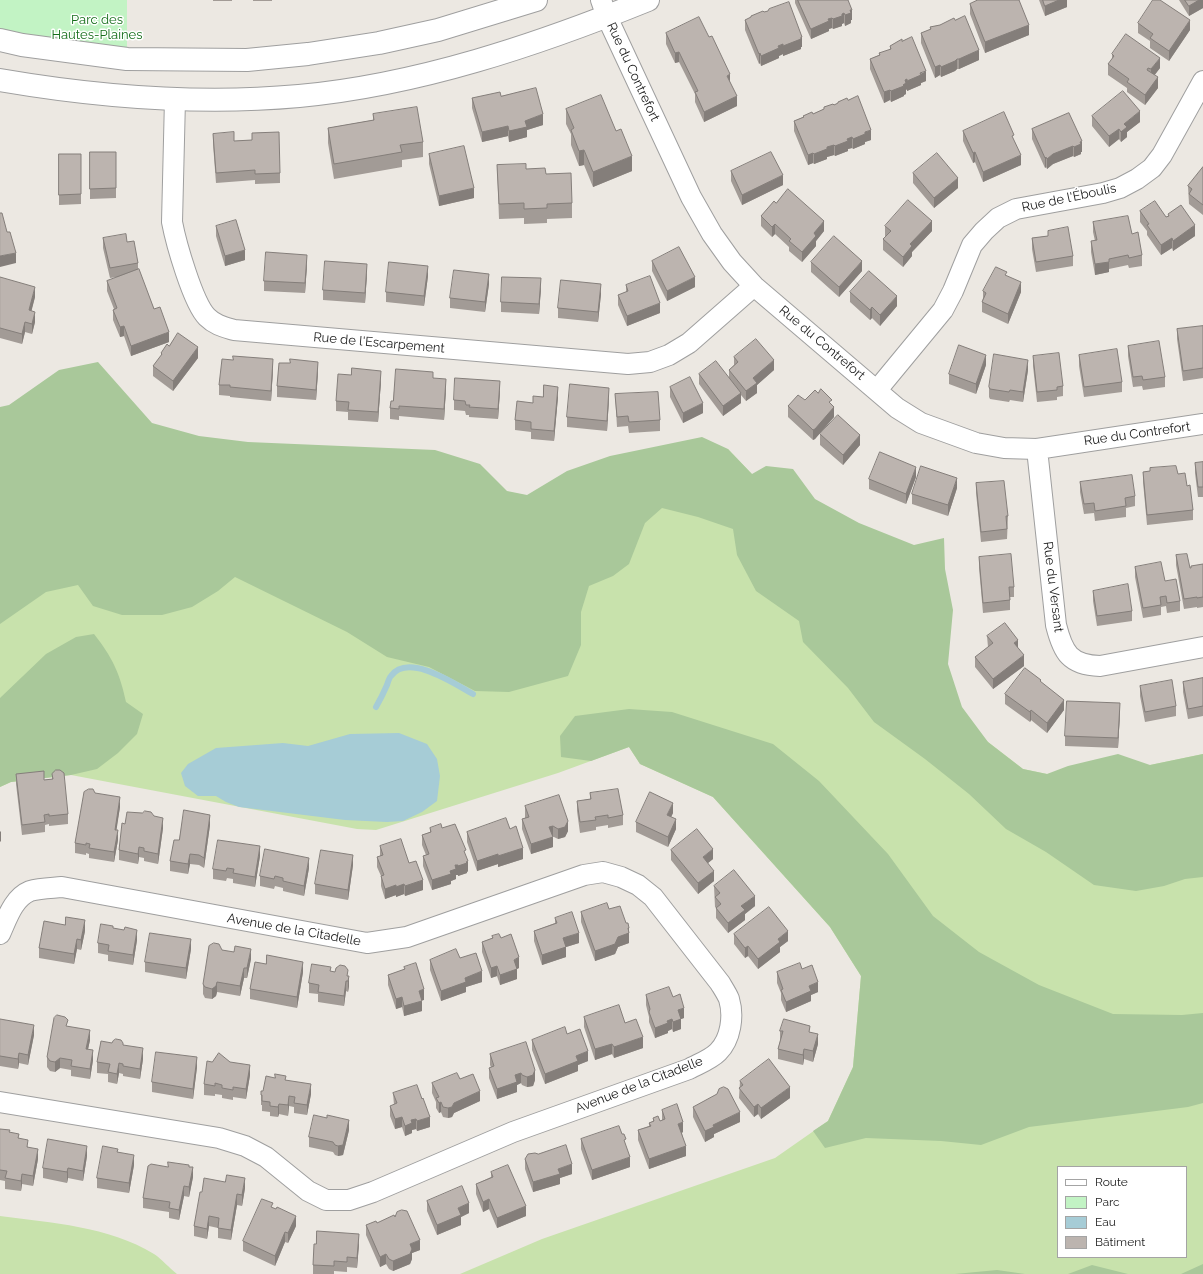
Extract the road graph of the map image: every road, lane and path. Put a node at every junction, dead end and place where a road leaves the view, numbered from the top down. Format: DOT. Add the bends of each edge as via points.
graph roads {
  1 [pos="536,0"];
  2 [pos="648,0"];
  3 [pos="604,8"];
  4 [pos="0,40"];
  5 [pos="0,80"];
  6 [pos="1203,81"];
  7 [pos="175,100"];
  8 [pos="754,286"];
  9 [pos="877,390"];
  10 [pos="1203,424"];
  11 [pos="1037,449"];
  12 [pos="1203,647"];
  13 [pos="0,934"];
  14 [pos="0,1102"];
  1 -- 4 [label="street" via="438,30 379,43 247,60 127,59"];
  2 -- 3 [label="street"];
  3 -- 7 [label="street" via="535,43 475,61 364,87 299,96"];
  3 -- 8 [label="street, Rue du Contrefort" via="691,197 712,234 732,262"];
  5 -- 7 [label="street" via="43,87"];
  6 -- 9 [label="street, Rue de l'Éboulis" via="1162,155 1152,168 1137,179 1103,193 1016,209 998,218 972,245 943,310"];
  7 -- 8 [label="street, Rue de l'Escarpement" via="172,222 176,242 198,305 207,317 219,326 234,330 628,364 650,362 669,355 689,343"];
  8 -- 9 [label="street, Rue du Contrefort"];
  9 -- 11 [label="street, Rue du Contrefort" via="897,408 921,423 949,434 1004,448"];
  10 -- 11 [label="street, Rue du Contrefort"];
  11 -- 12 [label="street, Rue du Versant" via="1056,625 1064,650 1073,660 1086,666 1100,666"];
  13 -- 14 [label="street, Avenue de la Citadelle" via="18,900 30,892 62,887 367,943 407,937 584,875 603,872 621,876 638,885 652,897 720,983 729,998 732,1016 728,1035 718,1051 689,1069 507,1135 349,1200 326,1200 308,1191 266,1157 245,1146 219,1138"];
}
